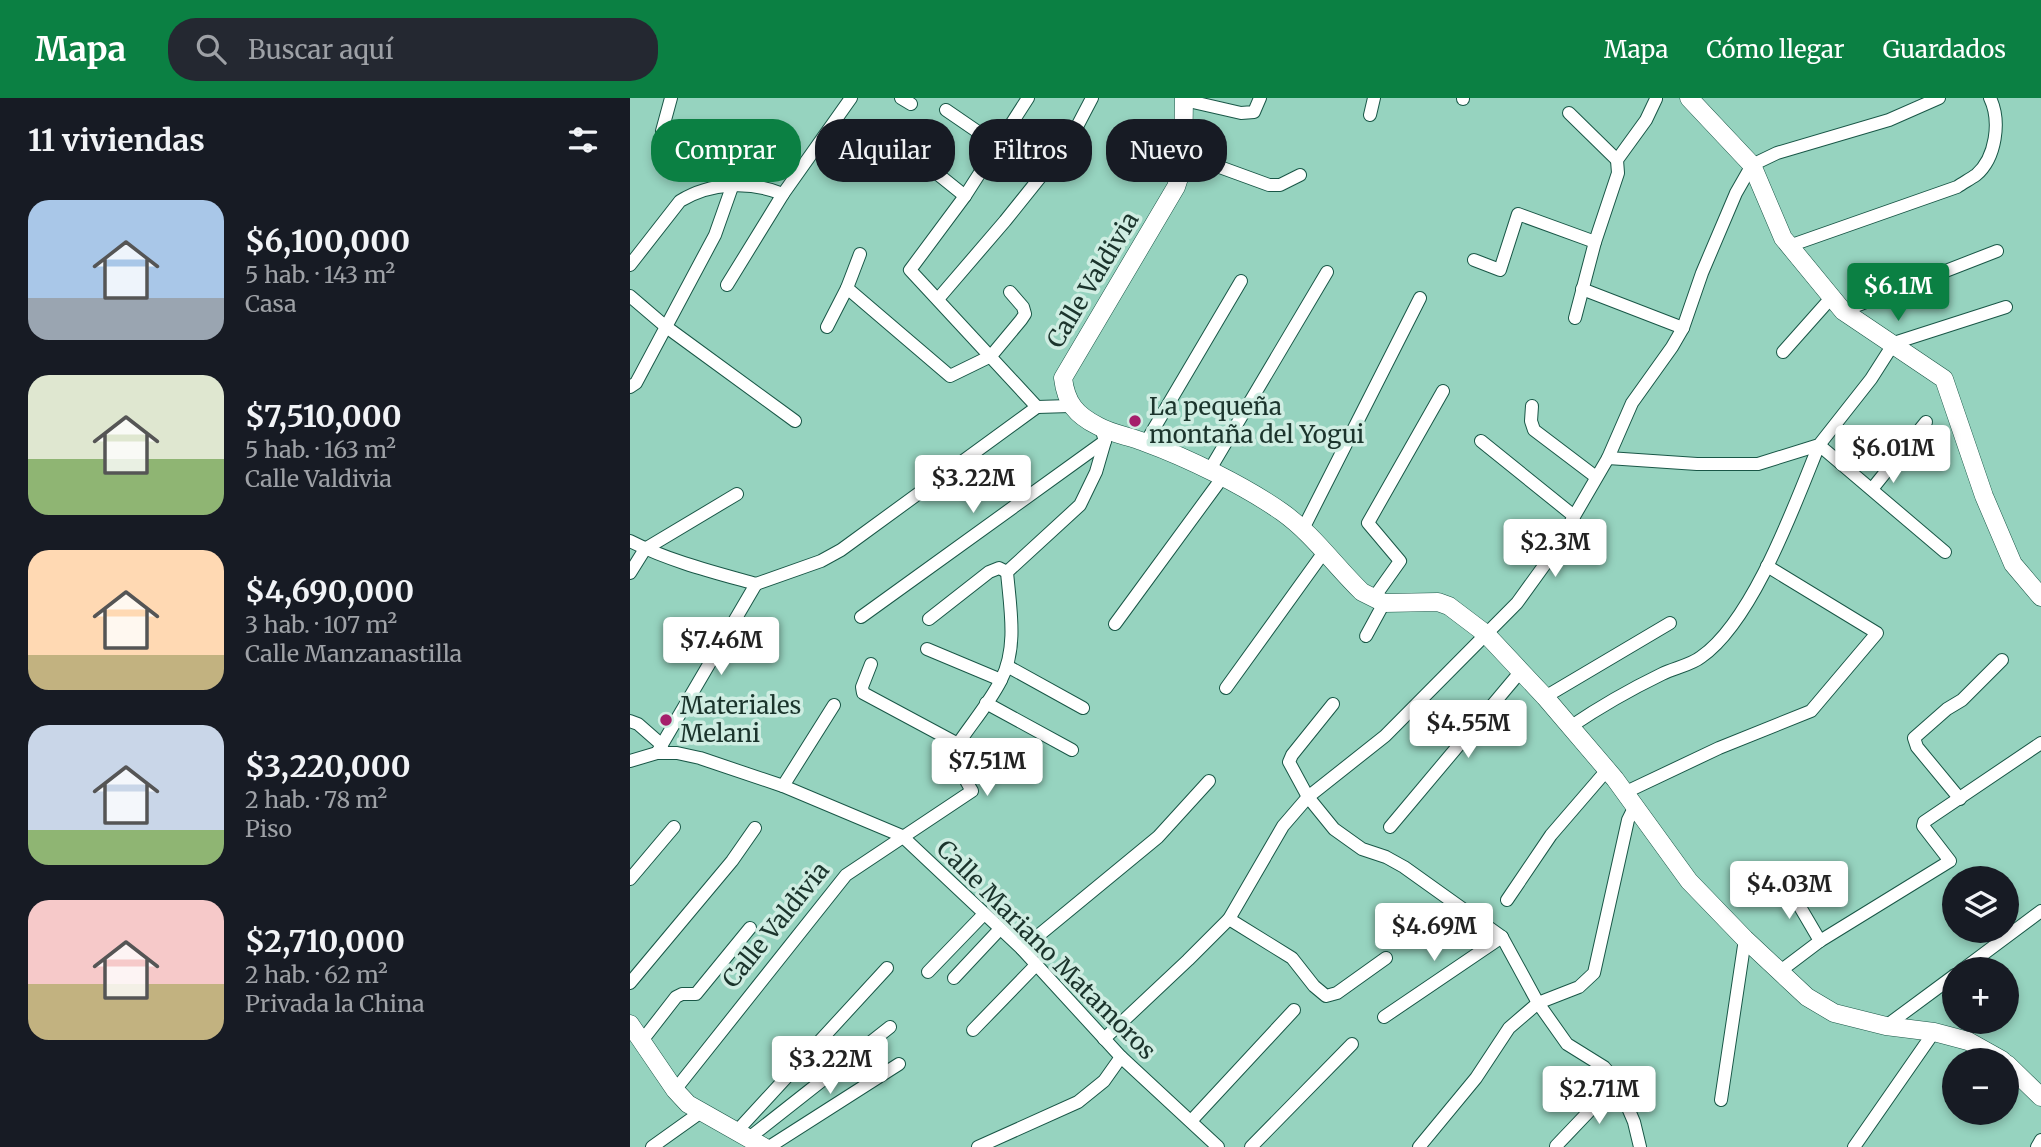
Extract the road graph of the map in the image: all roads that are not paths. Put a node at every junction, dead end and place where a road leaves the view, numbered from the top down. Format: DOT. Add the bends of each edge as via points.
graph roads {
  1 [pos="671,98"];
  2 [pos="851,98"];
  3 [pos="1028,98"];
  4 [pos="1092,98"];
  5 [pos="1260,98"];
  6 [pos="1374,98"];
  7 [pos="1939,98"];
  8 [pos="1990,98"];
  9 [pos="1184,99"];
  10 [pos="1656,99"];
  11 [pos="1694,99"];
  12 [pos="946,110"];
  13 [pos="1569,113"];
  14 [pos="1370,115"];
  15 [pos="665,119"];
  16 [pos="1014,119"];
  17 [pos="1184,119"];
  18 [pos="969,126"];
  19 [pos="1617,160"];
  20 [pos="1752,165"];
  21 [pos="1227,169"];
  22 [pos="1300,175"];
  23 [pos="948,182"];
  24 [pos="974,182"];
  25 [pos="1178,182"];
  26 [pos="733,184"];
  27 [pos="783,194"];
  28 [pos="965,196"];
  29 [pos="1595,242"];
  30 [pos="1790,246"];
  31 [pos="1997,251"];
  32 [pos="860,254"];
  33 [pos="1474,260"];
  34 [pos="630,265"];
  35 [pos="1327,272"];
  36 [pos="1241,281"];
  37 [pos="727,285"];
  38 [pos="847,288"];
  39 [pos="1582,289"];
  40 [pos="1010,292"];
  41 [pos="630,296"];
  42 [pos="1420,298"];
  43 [pos="937,299"];
  44 [pos="1837,304"];
  45 [pos="2006,307"];
  46 [pos="1575,318"];
  47 [pos="665,326"];
  48 [pos="827,327"];
  49 [pos="1683,328"];
  50 [pos="1894,343"];
  51 [pos="1783,352"];
  52 [pos="991,356"];
  53 [pos="630,387"];
  54 [pos="1443,391"];
  55 [pos="1070,406"];
  56 [pos="1532,406"];
  57 [pos="1037,407"];
  58 [pos="795,421"];
  59 [pos="1926,422"];
  60 [pos="1103,435"];
  61 [pos="1481,441"];
  62 [pos="1146,442"];
  63 [pos="1819,444"];
  64 [pos="1608,458"];
  65 [pos="1216,475"];
  66 [pos="1596,478"];
  67 [pos="1872,489"];
  68 [pos="737,495"];
  69 [pos="1574,516"];
  70 [pos="1303,529"];
  71 [pos="630,541"];
  72 [pos="645,549"];
  73 [pos="1324,552"];
  74 [pos="1945,552"];
  75 [pos="1767,566"];
  76 [pos="1007,572"];
  77 [pos="630,573"];
  78 [pos="755,584"];
  79 [pos="2041,597"];
  80 [pos="1378,601"];
  81 [pos="861,617"];
  82 [pos="929,620"];
  83 [pos="1670,623"];
  84 [pos="1115,624"];
  85 [pos="1486,634"];
  86 [pos="1366,636"];
  87 [pos="927,649"];
  88 [pos="2002,660"];
  89 [pos="871,664"];
  90 [pos="1007,666"];
  91 [pos="1521,671"];
  92 [pos="1001,680"];
  93 [pos="1226,688"];
  94 [pos="1545,697"];
  95 [pos="986,703"];
  96 [pos="1333,704"];
  97 [pos="834,705"];
  98 [pos="1083,708"];
  99 [pos="630,721"];
  100 [pos="1570,727"];
  101 [pos="2041,743"];
  102 [pos="958,744"];
  103 [pos="660,749"];
  104 [pos="1072,750"];
  105 [pos="630,761"];
  106 [pos="1607,770"];
  107 [pos="1209,781"];
  108 [pos="783,786"];
  109 [pos="1308,797"];
  110 [pos="1960,799"];
  111 [pos="1630,800"];
  112 [pos="674,827"];
  113 [pos="1390,827"];
  114 [pos="755,828"];
  115 [pos="902,836"];
  116 [pos="630,879"];
  117 [pos="1786,883"];
  118 [pos="1507,900"];
  119 [pos="2041,911"];
  120 [pos="984,914"];
  121 [pos="1229,919"];
  122 [pos="750,928"];
  123 [pos="999,930"];
  124 [pos="1502,937"];
  125 [pos="1745,939"];
  126 [pos="1820,942"];
  127 [pos="1022,949"];
  128 [pos="1979,957"];
  129 [pos="1385,958"];
  130 [pos="1037,964"];
  131 [pos="887,968"];
  132 [pos="928,972"];
  133 [pos="1779,972"];
  134 [pos="954,978"];
  135 [pos="630,983"];
  136 [pos="1942,985"];
  137 [pos="1538,1003"];
  138 [pos="1294,1010"];
  139 [pos="1384,1017"];
  140 [pos="630,1024"];
  141 [pos="1886,1026"];
  142 [pos="890,1027"];
  143 [pos="973,1030"];
  144 [pos="1934,1032"];
  145 [pos="1104,1039"];
  146 [pos="641,1042"];
  147 [pos="1352,1044"];
  148 [pos="1981,1048"];
  149 [pos="1121,1056"];
  150 [pos="899,1064"];
  151 [pos="2019,1076"];
  152 [pos="1617,1082"];
  153 [pos="675,1090"];
  154 [pos="2041,1097"];
  155 [pos="1721,1100"];
  156 [pos="701,1112"];
  157 [pos="1191,1121"];
  158 [pos="2041,1140"];
  159 [pos="755,1141"];
  160 [pos="1556,1146"];
  161 [pos="652,1147"];
  162 [pos="978,1147"];
  163 [pos="1218,1147"];
  164 [pos="1251,1147"];
  165 [pos="1419,1147"];
  166 [pos="1640,1147"];
  167 [pos="1854,1147"];
  168 [pos="2037,1147"];
  1 -- 15 [label="street"];
  2 -- 27 [label="street"];
  3 -- 16 [label="street"];
  4 -- 43 [label="street" via="1070,140"];
  5 -- 9 [label="street" via="1254,112 1241,113"];
  6 -- 14 [label="street"];
  7 -- 20 [label="street" via="1889,120 1777,153"];
  8 -- 30 [label="street" via="1997,122 1993,148 1978,174 1957,187"];
  9 -- 17 [label="street, Calle Valdivia"];
  10 -- 19 [label="street"];
  11 -- 20 [label="street"];
  12 -- 18 [label="street"];
  13 -- 19 [label="street"];
  19 -- 29 [label="street" via="1618,173"];
  20 -- 30 [label="street"];
  20 -- 49 [label="street" via="1736,193"];
  21 -- 22 [label="street" via="1269,185"];
  23 -- 28 [label="street"];
  24 -- 28 [label="street"];
  25 -- 55 [label="street, Calle Valdivia" via="1063,378"];
  26 -- 27 [label="street" via="766,187"];
  26 -- 34 [label="street" via="680,201"];
  26 -- 47 [label="street" via="715,235"];
  27 -- 37 [label="street"];
  28 -- 43 [label="street" via="910,270"];
  29 -- 33 [label="street" via="1518,214 1500,270"];
  29 -- 39 [label="street"];
  30 -- 44 [label="street"];
  31 -- 44 [label="street"];
  32 -- 38 [label="street"];
  35 -- 65 [label="street"];
  36 -- 62 [label="street"];
  38 -- 48 [label="street"];
  38 -- 52 [label="street" via="950,376"];
  39 -- 46 [label="street"];
  39 -- 49 [label="street"];
  40 -- 52 [label="street" via="1025,314"];
  41 -- 47 [label="street"];
  42 -- 70 [label="street"];
  43 -- 52 [label="street"];
  44 -- 50 [label="street"];
  44 -- 51 [label="street"];
  45 -- 50 [label="street"];
  47 -- 53 [label="street"];
  47 -- 58 [label="street"];
  49 -- 64 [label="street" via="1632,403"];
  50 -- 63 [label="street"];
  50 -- 79 [label="street" via="1944,379 1984,496 2014,564"];
  52 -- 57 [label="street"];
  54 -- 80 [label="street" via="1368,523 1400,561"];
  55 -- 57 [label="street"];
  55 -- 60 [label="street"];
  56 -- 66 [label="street" via="1534,430"];
  57 -- 78 [label="street" via="841,550"];
  59 -- 67 [label="street"];
  60 -- 62 [label="street"];
  60 -- 76 [label="street" via="1096,472 1080,505"];
  60 -- 81 [label="street"];
  61 -- 69 [label="street"];
  62 -- 65 [label="street"];
  63 -- 64 [label="street" via="1758,464"];
  63 -- 67 [label="street"];
  63 -- 75 [label="street"];
  64 -- 66 [label="street"];
  65 -- 70 [label="street"];
  65 -- 84 [label="street"];
  66 -- 69 [label="street"];
  67 -- 74 [label="street"];
  68 -- 72 [label="street"];
  69 -- 85 [label="street" via="1517,603"];
  70 -- 73 [label="street"];
  71 -- 72 [label="street"];
  72 -- 77 [label="street"];
  72 -- 78 [label="street"];
  73 -- 80 [label="street" via="1362,592"];
  73 -- 93 [label="street"];
  75 -- 100 [label="street" via="1722,640 1699,659 1614,697"];
  75 -- 111 [label="street" via="1877,633 1811,711 1719,748"];
  76 -- 82 [label="street" via="999,568 989,572"];
  76 -- 90 [label="street" via="1012,622"];
  78 -- 103 [label="street"];
  80 -- 85 [label="street" via="1438,602 1461,613"];
  80 -- 86 [label="street"];
  83 -- 94 [label="street"];
  85 -- 91 [label="street"];
  85 -- 109 [label="street" via="1385,736"];
  87 -- 92 [label="street"];
  88 -- 110 [label="street" via="1914,738"];
  89 -- 102 [label="street" via="863,693"];
  90 -- 92 [label="street"];
  90 -- 98 [label="street"];
  91 -- 94 [label="street"];
  91 -- 113 [label="street"];
  92 -- 95 [label="street"];
  94 -- 100 [label="street"];
  95 -- 102 [label="street"];
  95 -- 104 [label="street"];
  96 -- 109 [label="street" via="1289,762"];
  97 -- 108 [label="street"];
  99 -- 103 [label="street"];
  100 -- 106 [label="street"];
  101 -- 110 [label="street"];
  102 -- 115 [label="street, Calle Valdivia" via="958,765 972,791"];
  103 -- 105 [label="street, Calle Mariano Matamoros"];
  103 -- 108 [label="street, Calle Mariano Matamoros"];
  106 -- 111 [label="street"];
  106 -- 118 [label="street" via="1551,835"];
  107 -- 127 [label="street" via="1158,837"];
  108 -- 115 [label="street, Calle Mariano Matamoros"];
  109 -- 121 [label="street" via="1283,825"];
  109 -- 124 [label="street" via="1334,829 1362,849 1405,867"];
  110 -- 126 [label="street" via="1928,818 1923,826 1950,861"];
  111 -- 125 [label="street" via="1689,881"];
  111 -- 137 [label="street" via="1594,973 1579,987"];
  112 -- 116 [label="street"];
  114 -- 135 [label="street"];
  115 -- 120 [label="street, Calle Mariano Matamoros"];
  115 -- 153 [label="street, Calle Valdivia" via="846,875"];
  117 -- 126 [label="street"];
  119 -- 128 [label="street"];
  120 -- 123 [label="street, Calle Mariano Matamoros"];
  120 -- 132 [label="street"];
  121 -- 129 [label="street" via="1292,958 1325,996 1337,993"];
  121 -- 145 [label="street"];
  122 -- 146 [label="street" via="696,994 676,997"];
  123 -- 127 [label="street, Calle Mariano Matamoros"];
  123 -- 134 [label="street"];
  124 -- 137 [label="street"];
  124 -- 139 [label="street"];
  125 -- 133 [label="street"];
  125 -- 155 [label="street"];
  126 -- 133 [label="street"];
  127 -- 130 [label="street, Calle Mariano Matamoros"];
  130 -- 143 [label="street"];
  130 -- 145 [label="street, Calle Mariano Matamoros"];
  131 -- 159 [label="street"];
  133 -- 141 [label="street" via="1834,1013"];
  136 -- 141 [label="street"];
  137 -- 152 [label="street" via="1567,1044 1604,1067"];
  137 -- 165 [label="street" via="1509,1028 1476,1078"];
  138 -- 157 [label="street"];
  140 -- 146 [label="street"];
  141 -- 144 [label="street"];
  142 -- 159 [label="street"];
  144 -- 148 [label="street"];
  144 -- 167 [label="street"];
  145 -- 149 [label="street, Calle Mariano Matamoros"];
  146 -- 153 [label="street"];
  147 -- 164 [label="street"];
  149 -- 157 [label="street, Calle Mariano Matamoros"];
  149 -- 162 [label="street" via="1104,1081 1078,1102"];
  150 -- 159 [label="street"];
  151 -- 154 [label="street"];
  152 -- 160 [label="street"];
  152 -- 166 [label="street"];
  153 -- 156 [label="street"];
  156 -- 159 [label="street"];
  156 -- 161 [label="street"];
  157 -- 163 [label="street, Calle Mariano Matamoros"];
  158 -- 168 [label="street"];
}
